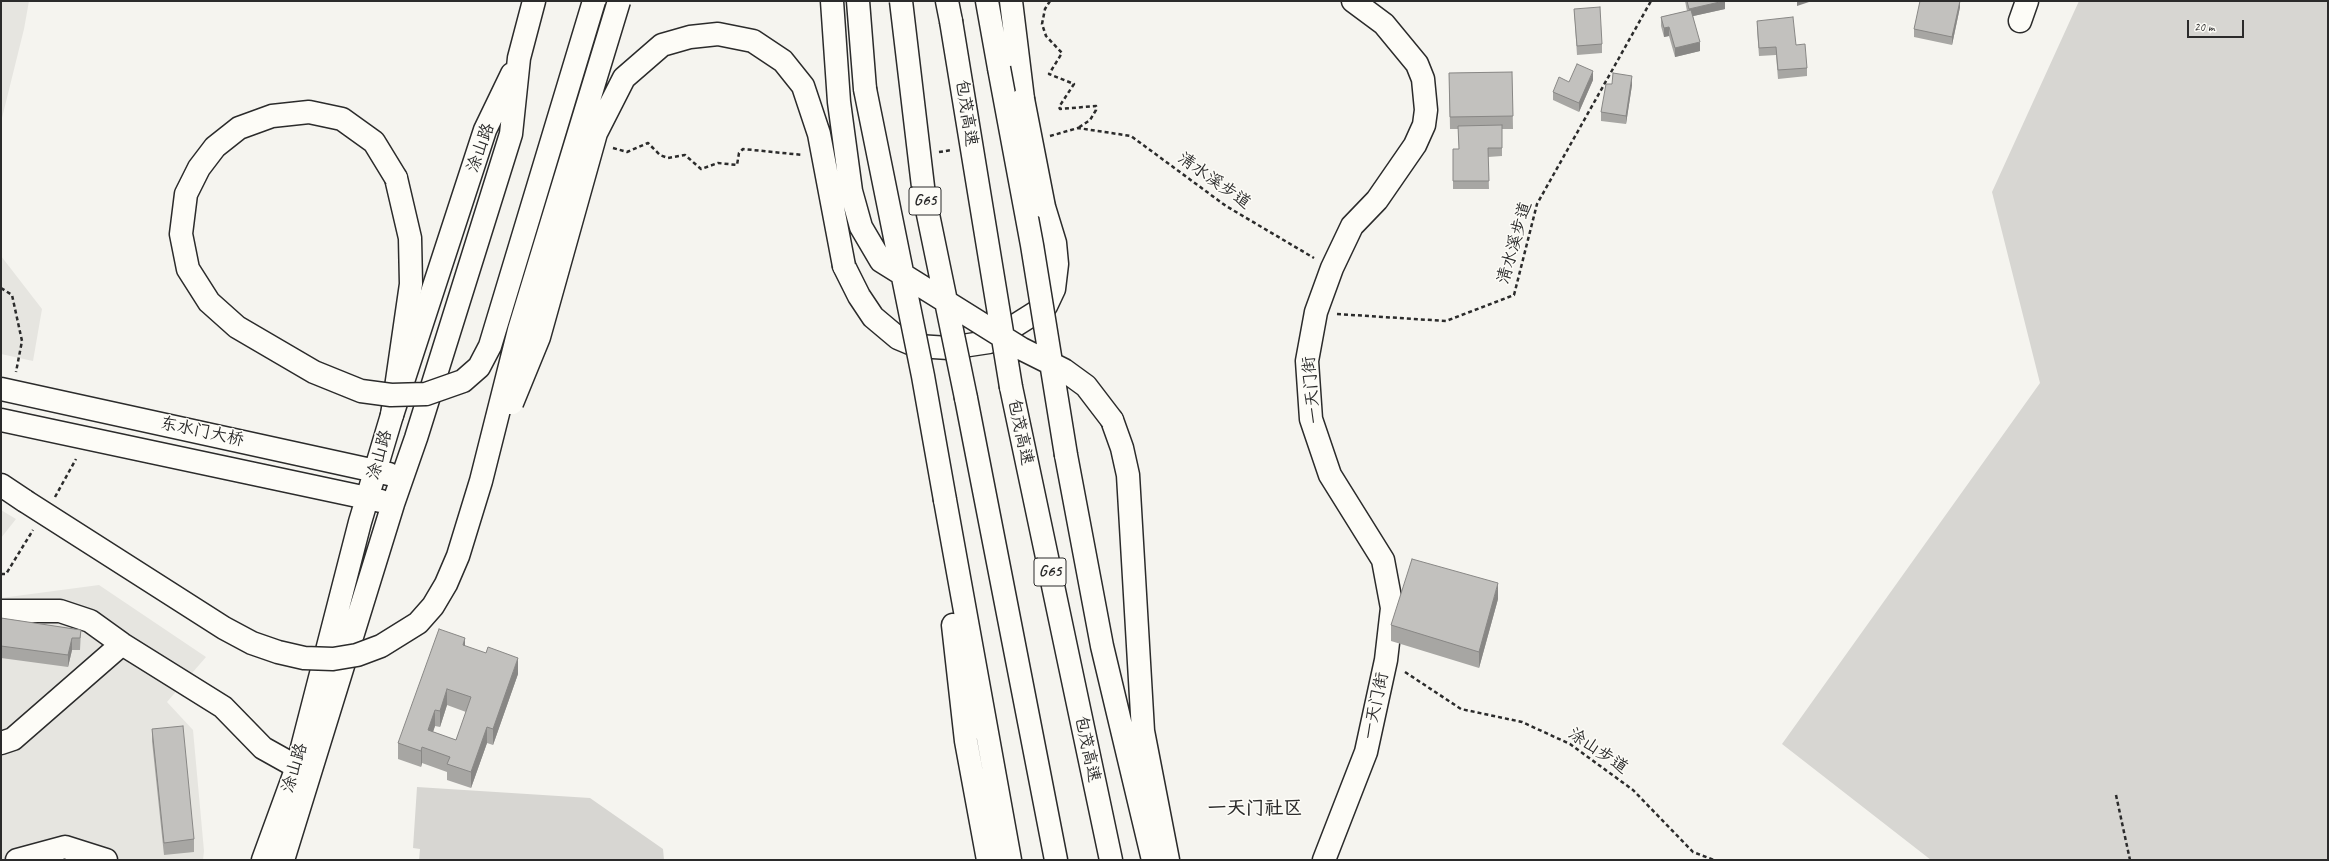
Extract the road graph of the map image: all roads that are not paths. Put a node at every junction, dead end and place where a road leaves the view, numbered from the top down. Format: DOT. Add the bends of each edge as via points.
graph roads {
  1 [pos="534,1"];
  2 [pos="594,1"];
  3 [pos="619,1"];
  4 [pos="832,1"];
  5 [pos="901,1"];
  6 [pos="987,1"];
  7 [pos="1011,1"];
  8 [pos="1353,1"];
  9 [pos="858,4"];
  10 [pos="949,11"];
  11 [pos="519,58"];
  12 [pos="8,383"];
  13 [pos="392,415"];
  14 [pos="1,420"];
  15 [pos="376,470"];
  16 [pos="402,478"];
  17 [pos="482,481"];
  18 [pos="1,485"];
  19 [pos="368,497"];
  20 [pos="393,504"];
  21 [pos="1,611"];
  22 [pos="122,644"];
  23 [pos="976,739"];
  24 [pos="1,743"];
  25 [pos="296,767"];
  26 [pos="17,860"];
  27 [pos="106,860"];
  28 [pos="263,860"];
  29 [pos="283,860"];
  30 [pos="988,860"];
  31 [pos="1010,860"];
  32 [pos="1056,860"];
  33 [pos="1111,860"];
  34 [pos="1153,860"];
  35 [pos="1168,860"];
  36 [pos="1324,860"];
  1 -- 11 [label="main road, 涂山路"];
  2 -- 13 [label="main road, bridge" via="490,346 479,367 463,381 426,394 391,395 361,391 314,372 237,327 209,302 188,269 181,234 186,194 199,168 215,147 239,128 272,116 309,112 342,119 374,142 396,178 410,238 411,284"];
  3 -- 17 [label="main road, bridge" via="519,330"];
  4 -- 35 [label="main road, bridge" via="839,102 851,191 861,227 880,261 1022,349 1064,370 1086,386 1112,420 1128,475 1143,730"];
  5 -- 32 [label="main road, G65, bridge" via="924,194"];
  6 -- 34 [label="main road, bridge" via="1032,245 1086,568"];
  7 -- 17 [label="main road, bridge" via="1023,99 1044,207 1055,243 1057,264 1054,289 1046,306 989,342 949,348 917,346 898,338 873,317 844,266 819,134 803,86 782,61 753,41 718,34 690,37 662,45 624,78 596,133 539,337"];
  8 -- 36 [label="main road, 一天门街" via="1384,24 1417,64 1423,78 1426,110 1424,125 1415,145 1377,200 1352,226 1332,268 1316,312 1306,361 1311,419 1330,475 1383,560 1392,608 1386,660 1366,752"];
  9 -- 23 [label="main road, bridge" via="865,89 946,507 952,616"];
  10 -- 33 [label="main road, 包茂高速 / G65, bridge" via="1011,387"];
  11 -- 13 [label="main road, 涂山路" via="485,130"];
  11 -- 16 [label="main road, 涂山路" via="511,134"];
  12 -- 15 [label="main road, 东水门大桥"];
  13 -- 15 [label="main road, 涂山路"];
  14 -- 19 [label="main road, 东水门大桥"];
  15 -- 16 [label="main road, 东水门大桥"];
  15 -- 19 [label="main road, 涂山路"];
  16 -- 20 [label="main road, 涂山路"];
  17 -- 18 [label="main road, bridge" via="458,556 446,584 418,624 381,646 357,655 333,659 304,658 278,652 231,632"];
  19 -- 20 [label="main road, 东水门大桥"];
  19 -- 25 [label="main road, 涂山路"];
  20 -- 29 [label="main road, 涂山路"];
  21 -- 22 [label="main road" via="60,611 90,621"];
  22 -- 24 [label="main road" via="13,739"];
  22 -- 25 [label="main road" via="223,707 263,748"];
  23 -- 30 [label="main road"];
  23 -- 31 [label="main road"];
  25 -- 28 [label="main road, 涂山路"];
  26 -- 27 [label="main road" via="65,847"];
}
